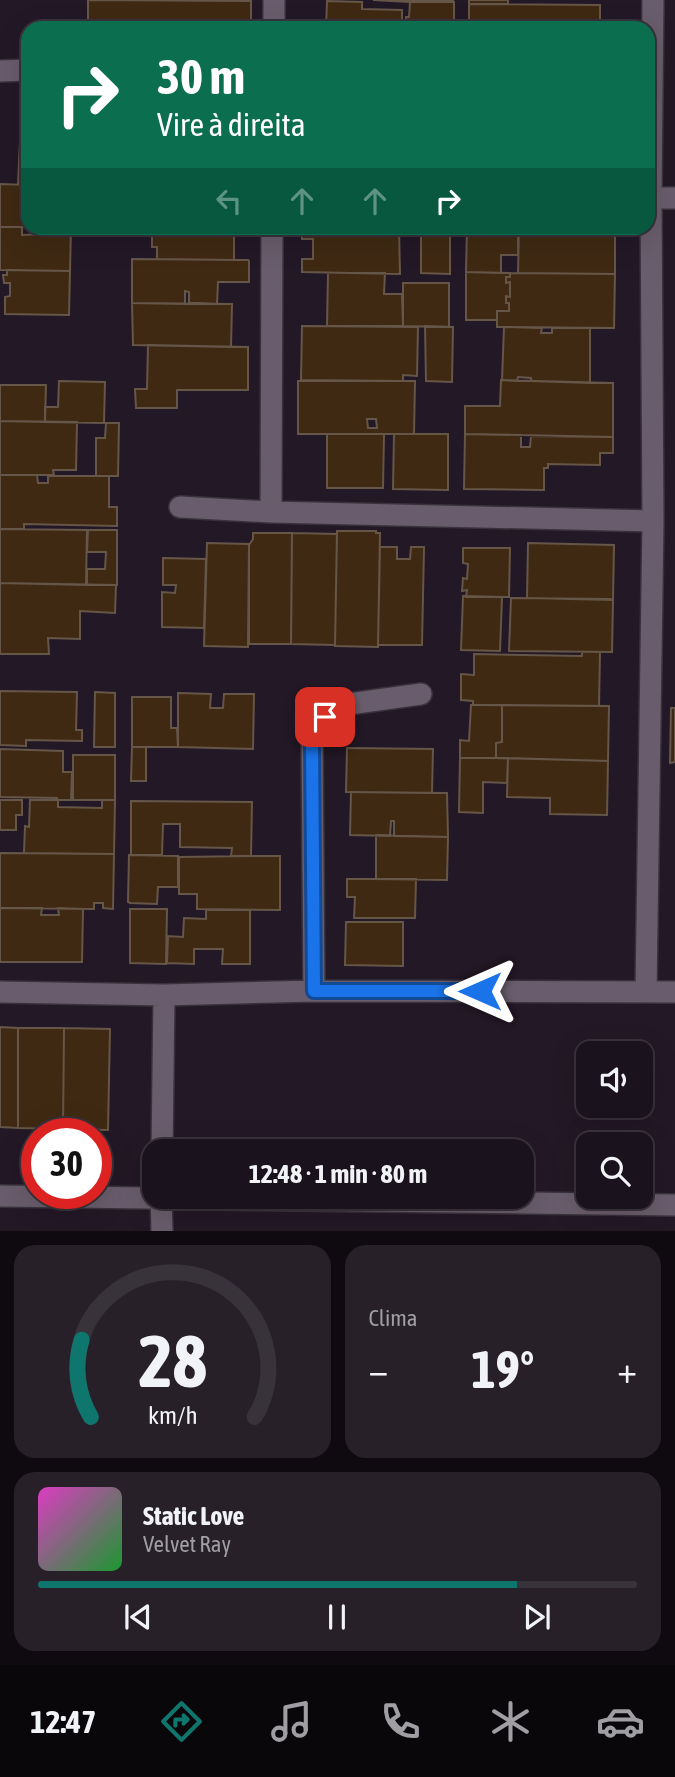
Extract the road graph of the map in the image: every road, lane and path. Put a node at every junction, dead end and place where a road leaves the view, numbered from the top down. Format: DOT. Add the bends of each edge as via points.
graph roads {
  1 [pos="274,0"];
  2 [pos="653,0"];
  3 [pos="274,21"];
  4 [pos="653,21"];
  5 [pos="21,70"];
  6 [pos="0,71"];
  7 [pos="655,198"];
  8 [pos="675,198"];
  9 [pos="272,235"];
  10 [pos="649,235"];
  11 [pos="180,507"];
  12 [pos="271,512"];
  13 [pos="653,522"];
  14 [pos="421,694"];
  15 [pos="314,991"];
  16 [pos="0,992"];
  17 [pos="646,992"];
  18 [pos="675,992"];
  19 [pos="164,995"];
  20 [pos="162,1139"];
  21 [pos="0,1196"];
  22 [pos="142,1198"];
  23 [pos="534,1203"];
  24 [pos="675,1205"];
  25 [pos="161,1209"];
  26 [pos="162,1231"];
  1 -- 3 [label="street"];
  2 -- 4 [label="street"];
  5 -- 6 [label="street"];
  7 -- 8 [label="street"];
  9 -- 12 [label="street"];
  10 -- 13 [label="street"];
  11 -- 12 [label="street"];
  12 -- 13 [label="street"];
  13 -- 17 [label="street"];
  14 -- 15 [label="street" via="349,704 325,717 312,741"];
  15 -- 17 [label="street"];
  15 -- 19 [label="street"];
  16 -- 19 [label="street"];
  17 -- 18 [label="street"];
  19 -- 20 [label="street"];
  21 -- 22 [label="street"];
  23 -- 24 [label="street"];
  25 -- 26 [label="street"];
}
